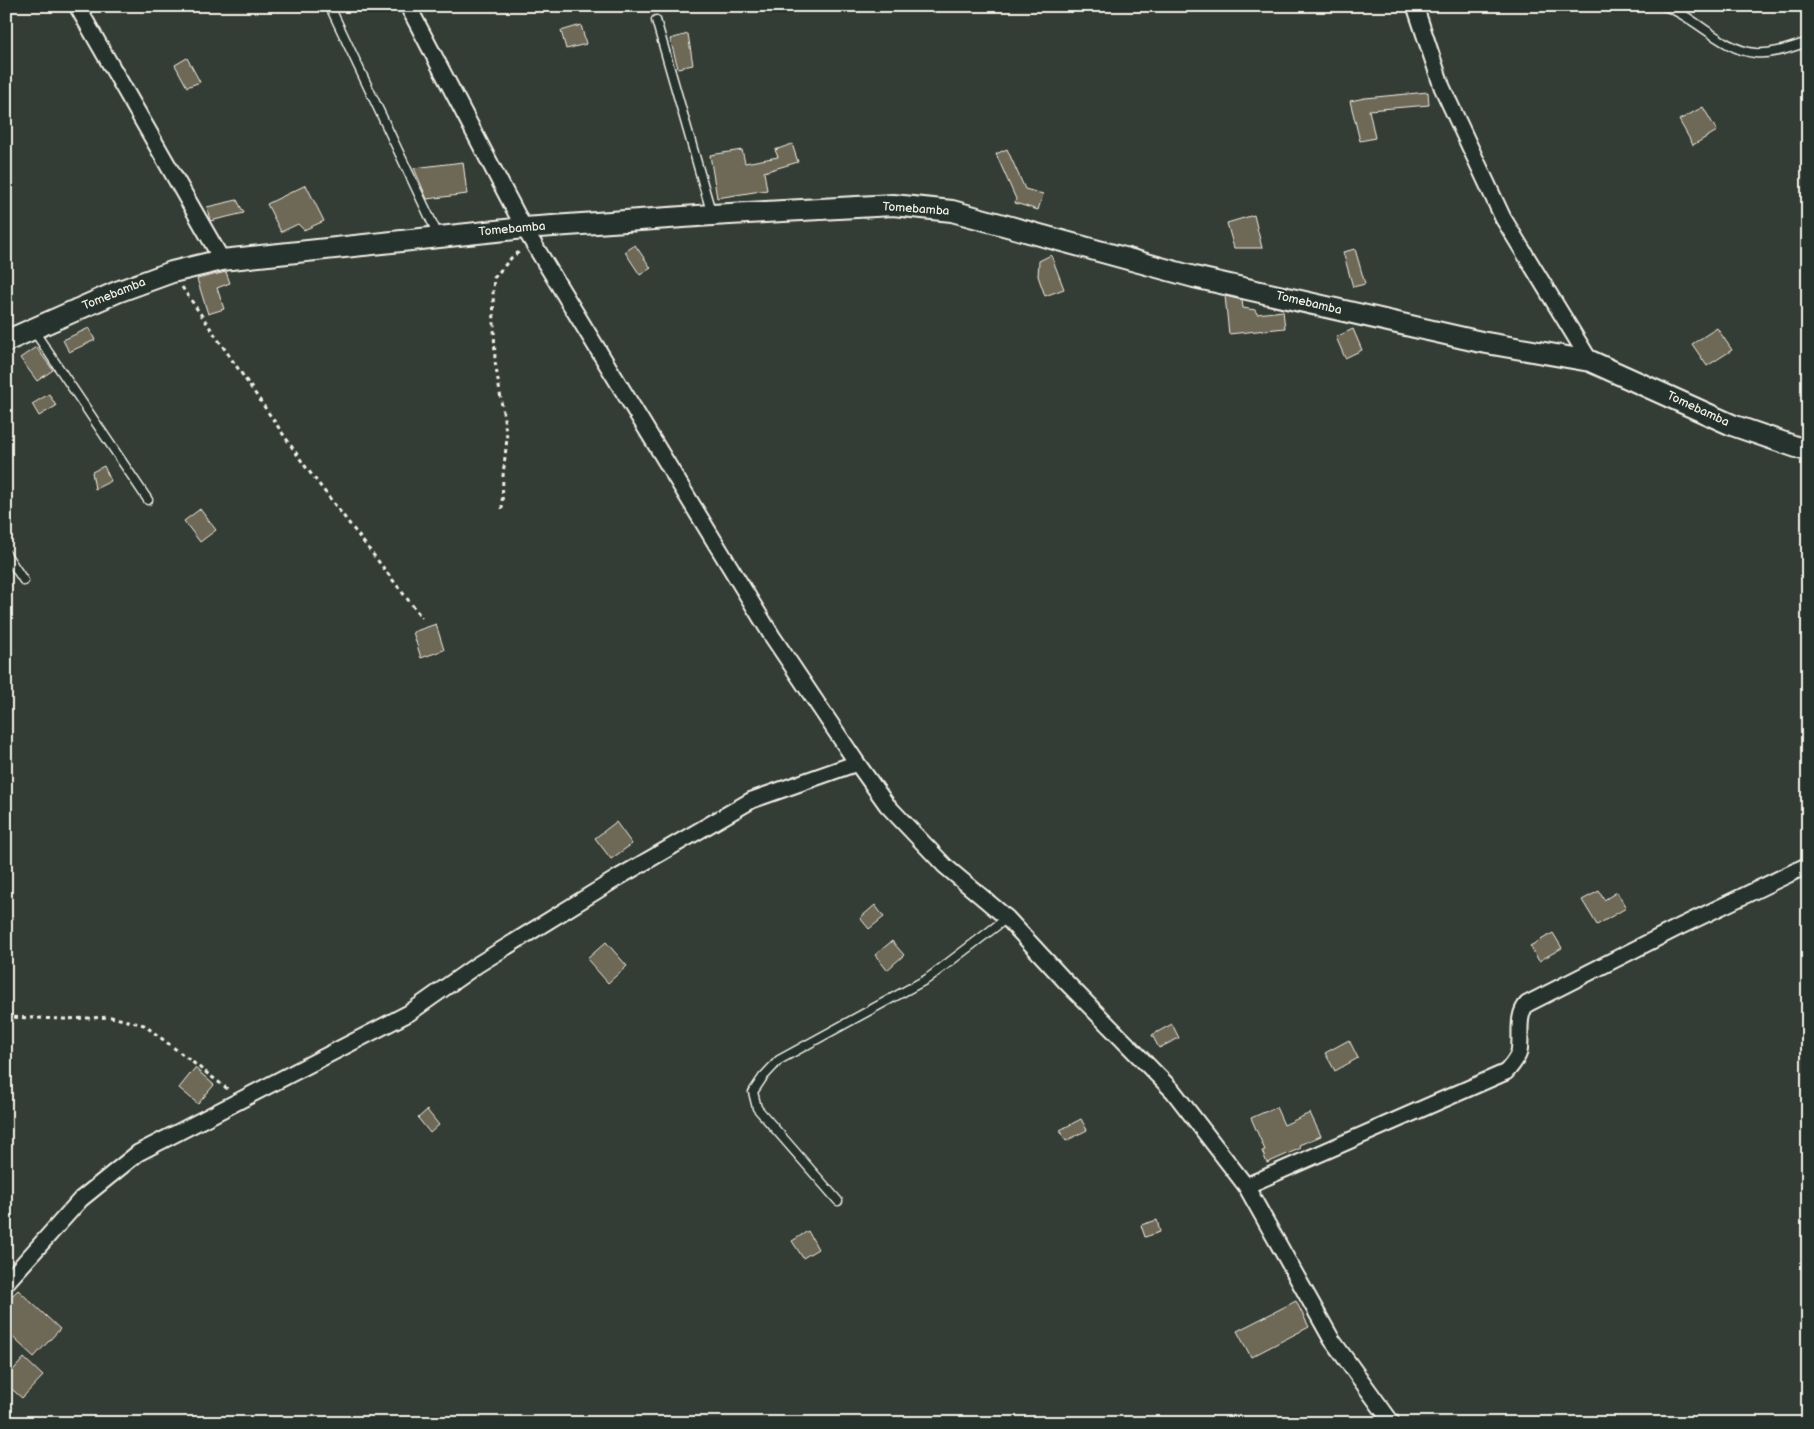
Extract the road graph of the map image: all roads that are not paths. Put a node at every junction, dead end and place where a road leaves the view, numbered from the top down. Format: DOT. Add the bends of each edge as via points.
graph roads {
  1 [pos="77,6"];
  2 [pos="408,6"];
  3 [pos="1664,6"];
  4 [pos="1419,9"];
  5 [pos="332,11"];
  6 [pos="656,20"];
  7 [pos="1808,42"];
  8 [pos="712,215"];
  9 [pos="438,236"];
  10 [pos="529,236"];
  11 [pos="222,260"];
  12 [pos="33,329"];
  13 [pos="6,342"];
  14 [pos="1590,361"];
  15 [pos="1808,451"];
  16 [pos="148,500"];
  17 [pos="6,554"];
  18 [pos="24,581"];
  19 [pos="857,762"];
  20 [pos="1808,865"];
  21 [pos="1007,918"];
  22 [pos="1246,1186"];
  23 [pos="838,1201"];
  24 [pos="6,1283"];
  25 [pos="1392,1423"];
  1 -- 11 [label="street"];
  2 -- 10 [label="street"];
  3 -- 7 [label="lane" via="1733,46 1755,53"];
  4 -- 14 [label="street" via="1442,87 1503,218"];
  5 -- 9 [label="lane"];
  6 -- 8 [label="lane"];
  8 -- 10 [label="street, Tomebamba"];
  8 -- 14 [label="street, Tomebamba" via="893,205 952,211 1194,277 1481,342"];
  9 -- 10 [label="street, Tomebamba"];
  9 -- 11 [label="street, Tomebamba"];
  10 -- 19 [label="street" via="772,636"];
  11 -- 12 [label="street, Tomebamba" via="172,272 117,292"];
  12 -- 13 [label="street, Tomebamba"];
  12 -- 16 [label="lane"];
  14 -- 15 [label="street, Tomebamba" via="1732,425"];
  17 -- 18 [label="lane"];
  19 -- 21 [label="street" via="888,805 945,866"];
  19 -- 24 [label="street" via="752,800 476,965 409,1013 138,1153 81,1199"];
  20 -- 22 [label="street" via="1527,1004 1521,1017 1519,1053 1506,1072"];
  21 -- 22 [label="street" via="1173,1091"];
  21 -- 23 [label="lane" via="927,979 779,1060 753,1092 757,1108"];
  22 -- 25 [label="street" via="1332,1340"];
}
